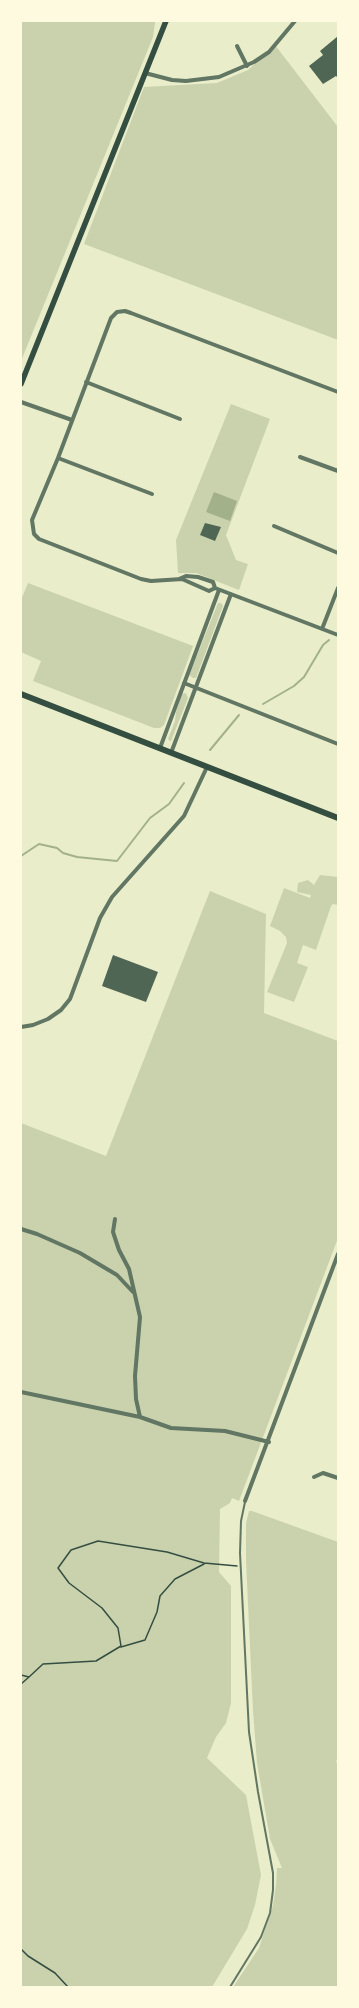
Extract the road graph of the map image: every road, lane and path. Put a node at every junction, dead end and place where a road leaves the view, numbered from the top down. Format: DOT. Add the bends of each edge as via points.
graph roads {
  1 [pos="166,21"];
  2 [pos="295,21"];
  3 [pos="238,46"];
  4 [pos="247,66"];
  5 [pos="145,73"];
  6 [pos="86,382"];
  7 [pos="21,384"];
  8 [pos="338,392"];
  9 [pos="21,402"];
  10 [pos="180,419"];
  11 [pos="72,420"];
  12 [pos="300,457"];
  13 [pos="58,458"];
  14 [pos="338,471"];
  15 [pos="152,494"];
  16 [pos="274,526"];
  17 [pos="338,553"];
  18 [pos="178,579"];
  19 [pos="338,588"];
  20 [pos="217,589"];
  21 [pos="231,594"];
  22 [pos="322,629"];
  23 [pos="338,635"];
  24 [pos="184,683"];
  25 [pos="195,688"];
  26 [pos="21,694"];
  27 [pos="338,744"];
  28 [pos="160,748"];
  29 [pos="171,752"];
  30 [pos="207,767"];
  31 [pos="338,818"];
  32 [pos="21,1027"];
  33 [pos="115,1219"];
  34 [pos="21,1229"];
  35 [pos="338,1254"];
  36 [pos="133,1293"];
  37 [pos="21,1392"];
  38 [pos="140,1417"];
  39 [pos="269,1442"];
  40 [pos="314,1478"];
  41 [pos="338,1478"];
  42 [pos="245,1501"];
  43 [pos="205,1564"];
  44 [pos="241,1566"];
  45 [pos="119,1647"];
  46 [pos="21,1675"];
  47 [pos="28,1677"];
  48 [pos="21,1684"];
  49 [pos="21,1948"];
  50 [pos="68,1987"];
  51 [pos="230,1987"];
  1 -- 5 [label="main road"];
  2 -- 4 [label="street" via="269,52"];
  3 -- 4 [label="street"];
  4 -- 5 [label="street" via="219,77 201,80 172,80"];
  5 -- 7 [label="main road"];
  6 -- 8 [label="street" via="111,318 117,312 125,311"];
  6 -- 10 [label="street"];
  6 -- 11 [label="street"];
  9 -- 11 [label="street"];
  11 -- 13 [label="street"];
  12 -- 14 [label="street"];
  13 -- 15 [label="street"];
  13 -- 18 [label="street" via="32,520 34,534 39,539 141,579"];
  16 -- 17 [label="street"];
  18 -- 20 [label="street" via="209,591"];
  18 -- 20 [label="street" via="186,576 198,577 213,582"];
  19 -- 22 [label="street"];
  20 -- 21 [label="street"];
  20 -- 24 [label="street"];
  21 -- 22 [label="street"];
  21 -- 25 [label="street"];
  22 -- 23 [label="street"];
  24 -- 25 [label="street"];
  24 -- 28 [label="street"];
  25 -- 27 [label="street"];
  25 -- 29 [label="street"];
  26 -- 28 [label="main road"];
  28 -- 29 [label="main road"];
  29 -- 30 [label="main road"];
  30 -- 31 [label="main road"];
  30 -- 32 [label="street" via="184,816 112,897 100,918 70,999 61,1010 48,1019"];
  33 -- 36 [label="street" via="114,1232 119,1250 129,1269"];
  34 -- 36 [label="street" via="80,1252 117,1276"];
  35 -- 39 [label="street"];
  36 -- 38 [label="street" via="140,1317 135,1376"];
  37 -- 38 [label="street"];
  38 -- 39 [label="street" via="171,1428 225,1431"];
  39 -- 42 [label="street"];
  40 -- 41 [label="street" via="323,1474"];
  42 -- 44 [label="lane" via="240,1521"];
  43 -- 44 [label="path"];
  43 -- 45 [label="path" via="175,1579 160,1596 157,1612 145,1640"];
  43 -- 45 [label="path" via="167,1552 98,1541 71,1550 58,1568 69,1583 102,1608 118,1628"];
  44 -- 51 [label="lane" via="249,1732 273,1873 273,1890 270,1913 261,1937"];
  45 -- 47 [label="path" via="96,1661 43,1664"];
  46 -- 47 [label="path"];
  47 -- 48 [label="path"];
  49 -- 50 [label="path" via="28,1956 55,1973"];
}
